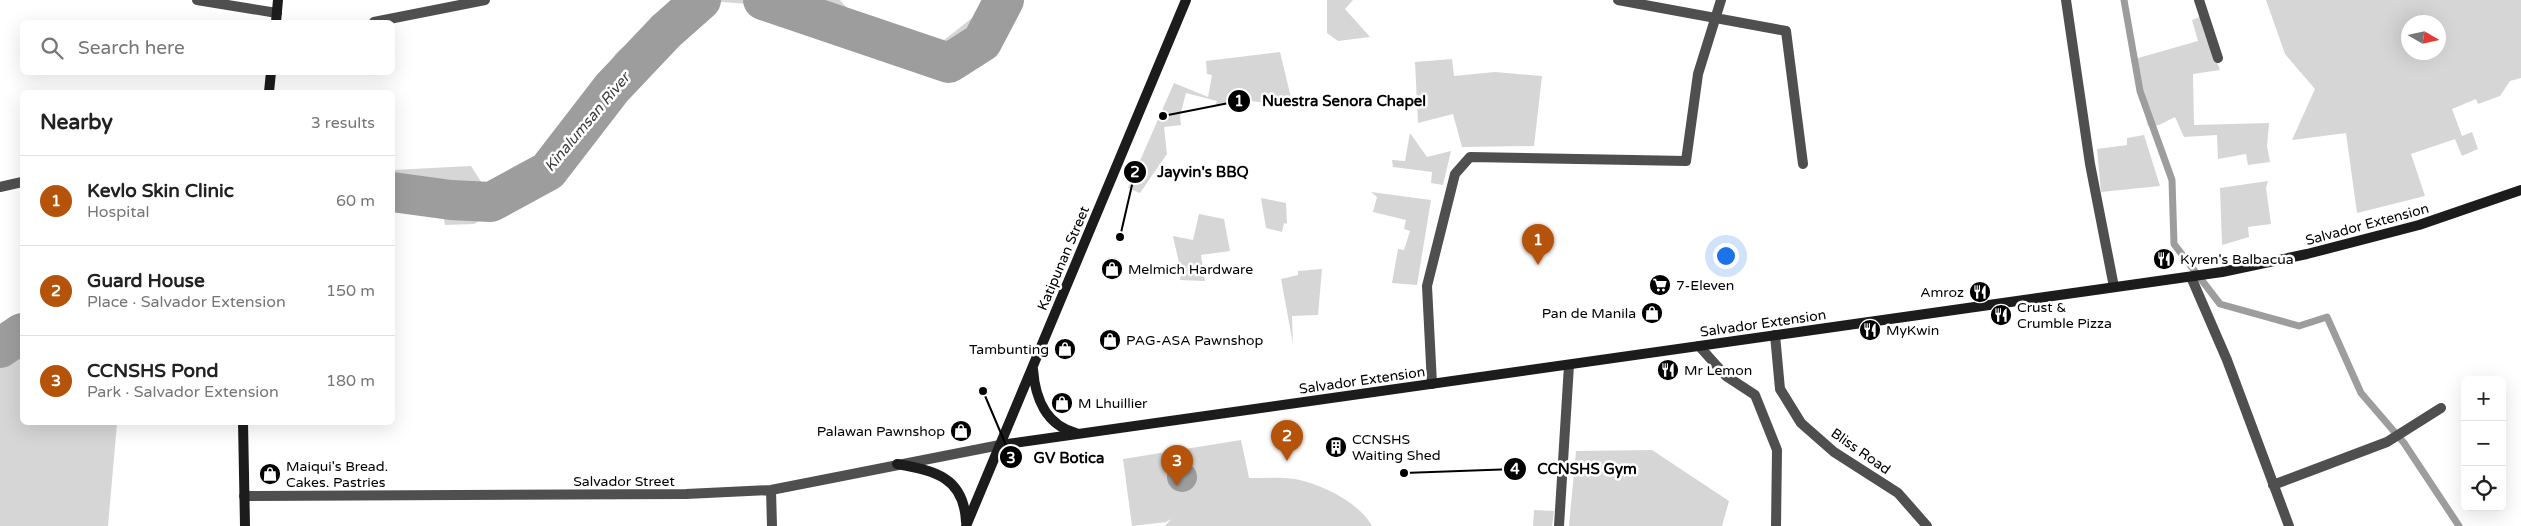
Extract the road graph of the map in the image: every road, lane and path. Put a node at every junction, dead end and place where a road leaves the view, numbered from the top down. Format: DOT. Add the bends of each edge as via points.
graph roads {
  1 [pos="197,0"];
  2 [pos="278,0"];
  3 [pos="485,0"];
  4 [pos="1186,0"];
  5 [pos="1618,0"];
  6 [pos="1721,0"];
  7 [pos="2066,0"];
  8 [pos="2199,0"];
  9 [pos="276,18"];
  10 [pos="1715,18"];
  11 [pos="384,20"];
  12 [pos="2218,58"];
  13 [pos="271,75"];
  14 [pos="269,90"];
  15 [pos="1804,164"];
  16 [pos="20,183"];
  17 [pos="0,188"];
  18 [pos="2521,190"];
  19 [pos="2193,276"];
  20 [pos="2114,287"];
  21 [pos="1775,335"];
  22 [pos="1699,346"];
  23 [pos="1569,365"];
  24 [pos="1032,367"];
  25 [pos="1432,384"];
  26 [pos="2441,408"];
  27 [pos="243,425"];
  28 [pos="1079,434"];
  29 [pos="1000,445"];
  30 [pos="897,464"];
  31 [pos="2273,485"];
  32 [pos="771,490"];
  33 [pos="244,496"];
  34 [pos="966,525"];
  35 [pos="245,526"];
  36 [pos="772,526"];
  37 [pos="1559,526"];
  38 [pos="1776,526"];
  39 [pos="1927,526"];
  40 [pos="2288,526"];
  1 -- 9 [label="street"];
  2 -- 9 [label="main road"];
  3 -- 11 [label="street"];
  4 -- 24 [label="main road, Katipunan Street"];
  5 -- 10 [label="street"];
  6 -- 10 [label="street"];
  7 -- 20 [label="street" via="2090,164"];
  8 -- 12 [label="street"];
  10 -- 15 [label="street" via="1786,31"];
  10 -- 25 [label="street" via="1698,74 1686,161 1470,157 1456,174 1427,286"];
  13 -- 14 [label="main road"];
  16 -- 17 [label="street"];
  18 -- 19 [label="main road, Salvador Extension" via="2420,225 2308,254"];
  19 -- 20 [label="main road, Salvador Extension"];
  19 -- 31 [label="street"];
  20 -- 21 [label="main road, Salvador Extension"];
  21 -- 22 [label="main road, Salvador Extension"];
  21 -- 39 [label="street, Bliss Road" via="1780,389 1801,422 1834,452 1898,493"];
  22 -- 23 [label="main road, Salvador Extension"];
  22 -- 38 [label="street" via="1726,376 1755,395 1777,450"];
  23 -- 25 [label="main road, Salvador Extension"];
  23 -- 37 [label="street"];
  24 -- 28 [label="main road" via="1038,397 1047,415 1064,429"];
  24 -- 29 [label="main road, Katipunan Street"];
  25 -- 28 [label="main road, Salvador Extension"];
  26 -- 31 [label="street" via="2387,442"];
  27 -- 33 [label="main road"];
  28 -- 29 [label="main road, Salvador Extension"];
  29 -- 30 [label="street, Salvador Street"];
  29 -- 34 [label="main road, Katipunan Street"];
  30 -- 32 [label="street, Salvador Street"];
  30 -- 34 [label="main road" via="934,472 952,484 960,495"];
  31 -- 40 [label="street"];
  32 -- 33 [label="street, Salvador Street" via="686,494"];
  32 -- 36 [label="street"];
  33 -- 35 [label="main road"];
}
